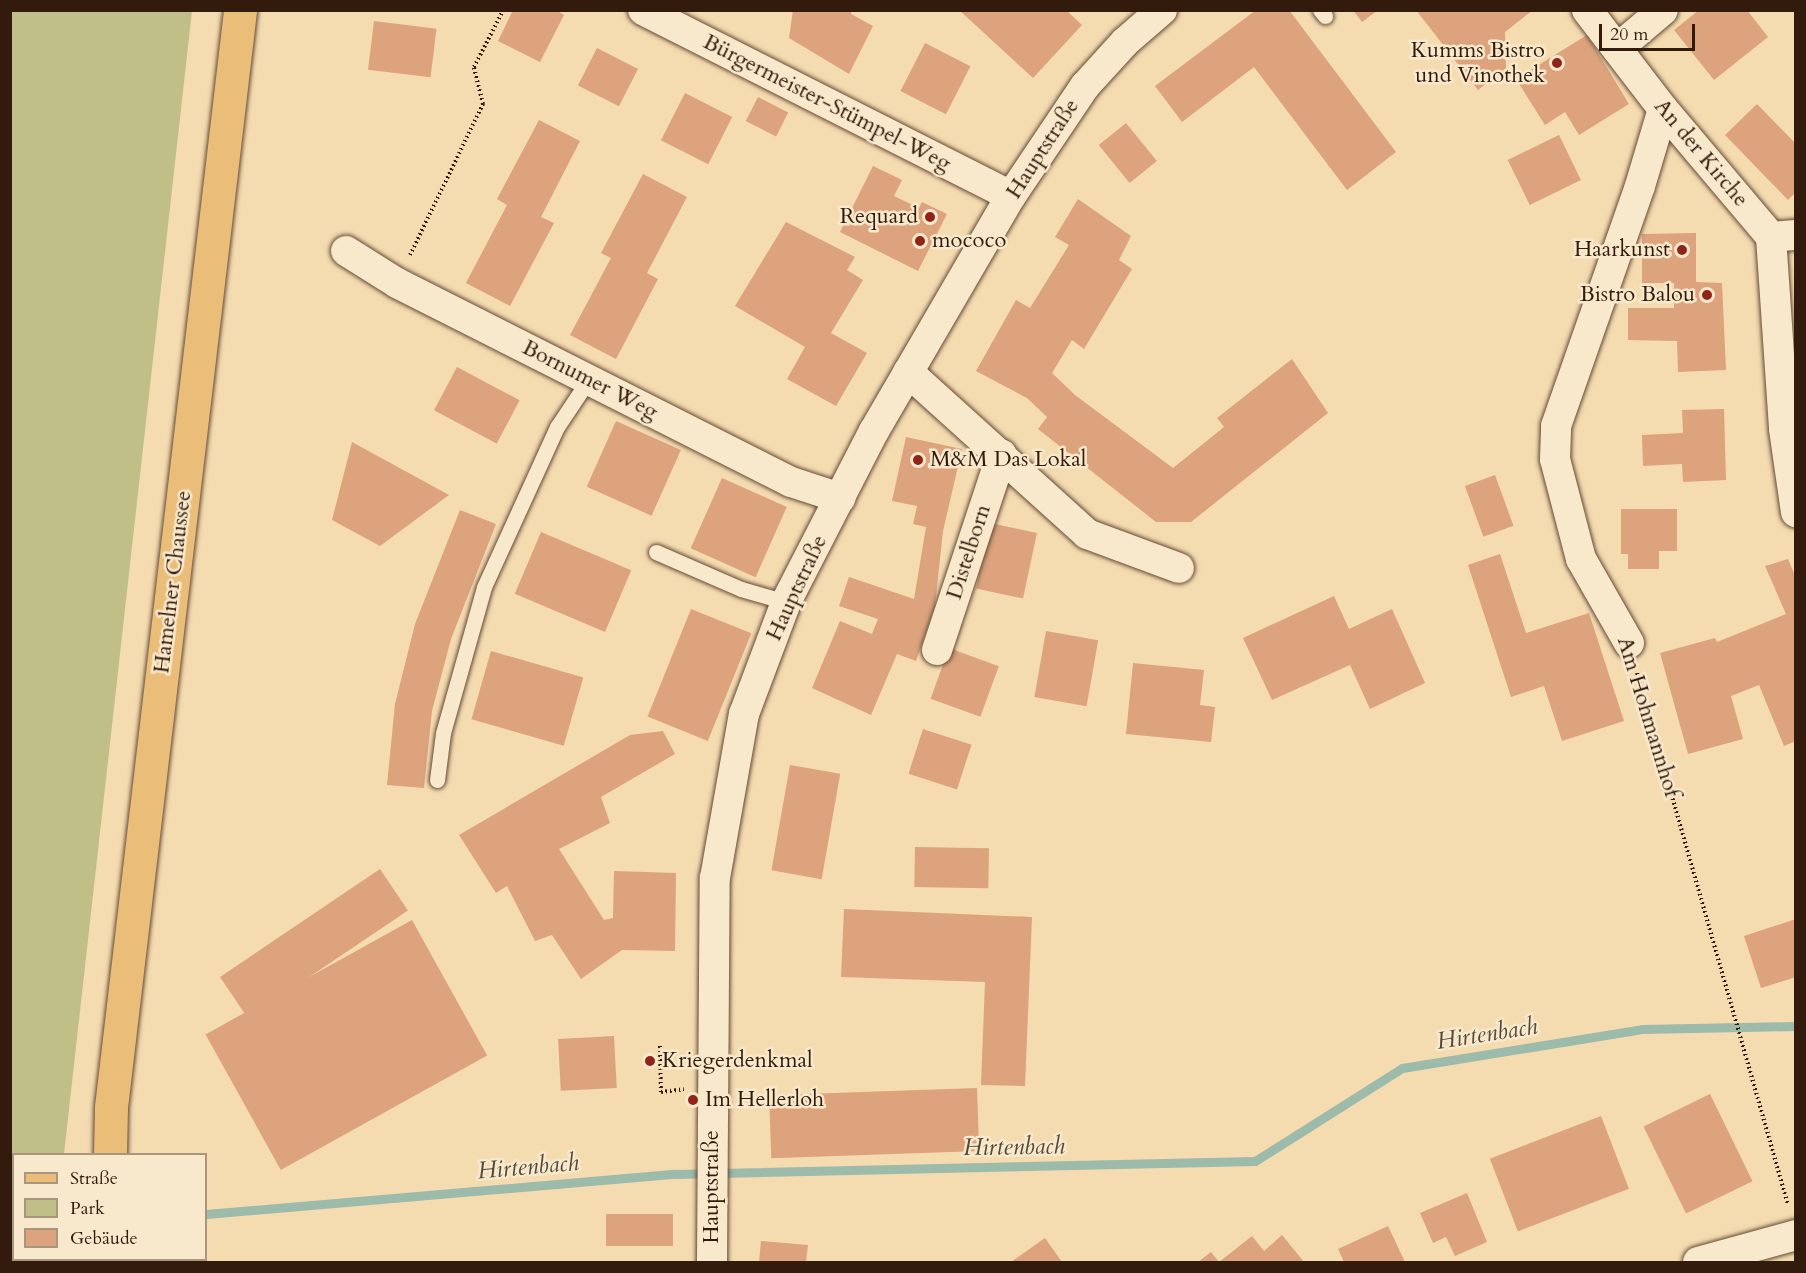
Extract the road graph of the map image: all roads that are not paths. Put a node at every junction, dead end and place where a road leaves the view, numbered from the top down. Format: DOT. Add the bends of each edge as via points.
graph roads {
  1 [pos="240,10"];
  2 [pos="643,10"];
  3 [pos="1162,10"];
  4 [pos="1587,10"];
  5 [pos="1663,10"];
  6 [pos="1617,49"];
  7 [pos="1663,109"];
  8 [pos="1011,196"];
  9 [pos="1783,236"];
  10 [pos="346,251"];
  11 [pos="908,372"];
  12 [pos="589,379"];
  13 [pos="1002,454"];
  14 [pos="840,498"];
  15 [pos="1796,512"];
  16 [pos="656,552"];
  17 [pos="1179,568"];
  18 [pos="786,602"];
  19 [pos="1629,643"];
  20 [pos="937,650"];
  21 [pos="437,780"];
  22 [pos="110,1153"];
  23 [pos="1792,1222"];
  24 [pos="712,1263"];
  25 [pos="1698,1263"];
  1 -- 22 [label="main road, Hamelner Chaussee" via="112,1095"];
  2 -- 8 [label="street, Bürgermeister-Stümpel-Weg"];
  3 -- 8 [label="street, Hauptstraße" via="1125,42 1085,86"];
  4 -- 6 [label="street, An der Kirche"];
  5 -- 6 [label="street"];
  6 -- 7 [label="street, An der Kirche"];
  7 -- 9 [label="street, An der Kirche"];
  7 -- 19 [label="street, Am Hohmannhof" via="1556,426 1555,459 1581,559"];
  8 -- 11 [label="street, Hauptstraße"];
  9 -- 15 [label="street" via="1784,429"];
  10 -- 12 [label="street, Bornumer Weg" via="397,283"];
  11 -- 13 [label="street"];
  11 -- 14 [label="street, Hauptstraße"];
  12 -- 14 [label="street, Bornumer Weg" via="791,482"];
  12 -- 21 [label="lane" via="557,428 484,587 443,733"];
  13 -- 17 [label="street" via="1087,534"];
  13 -- 20 [label="street, Distelborn"];
  14 -- 18 [label="street, Hauptstraße"];
  16 -- 18 [label="lane" via="741,589"];
  18 -- 24 [label="street, Hauptstraße" via="744,714 715,878"];
  23 -- 25 [label="street"];
}
